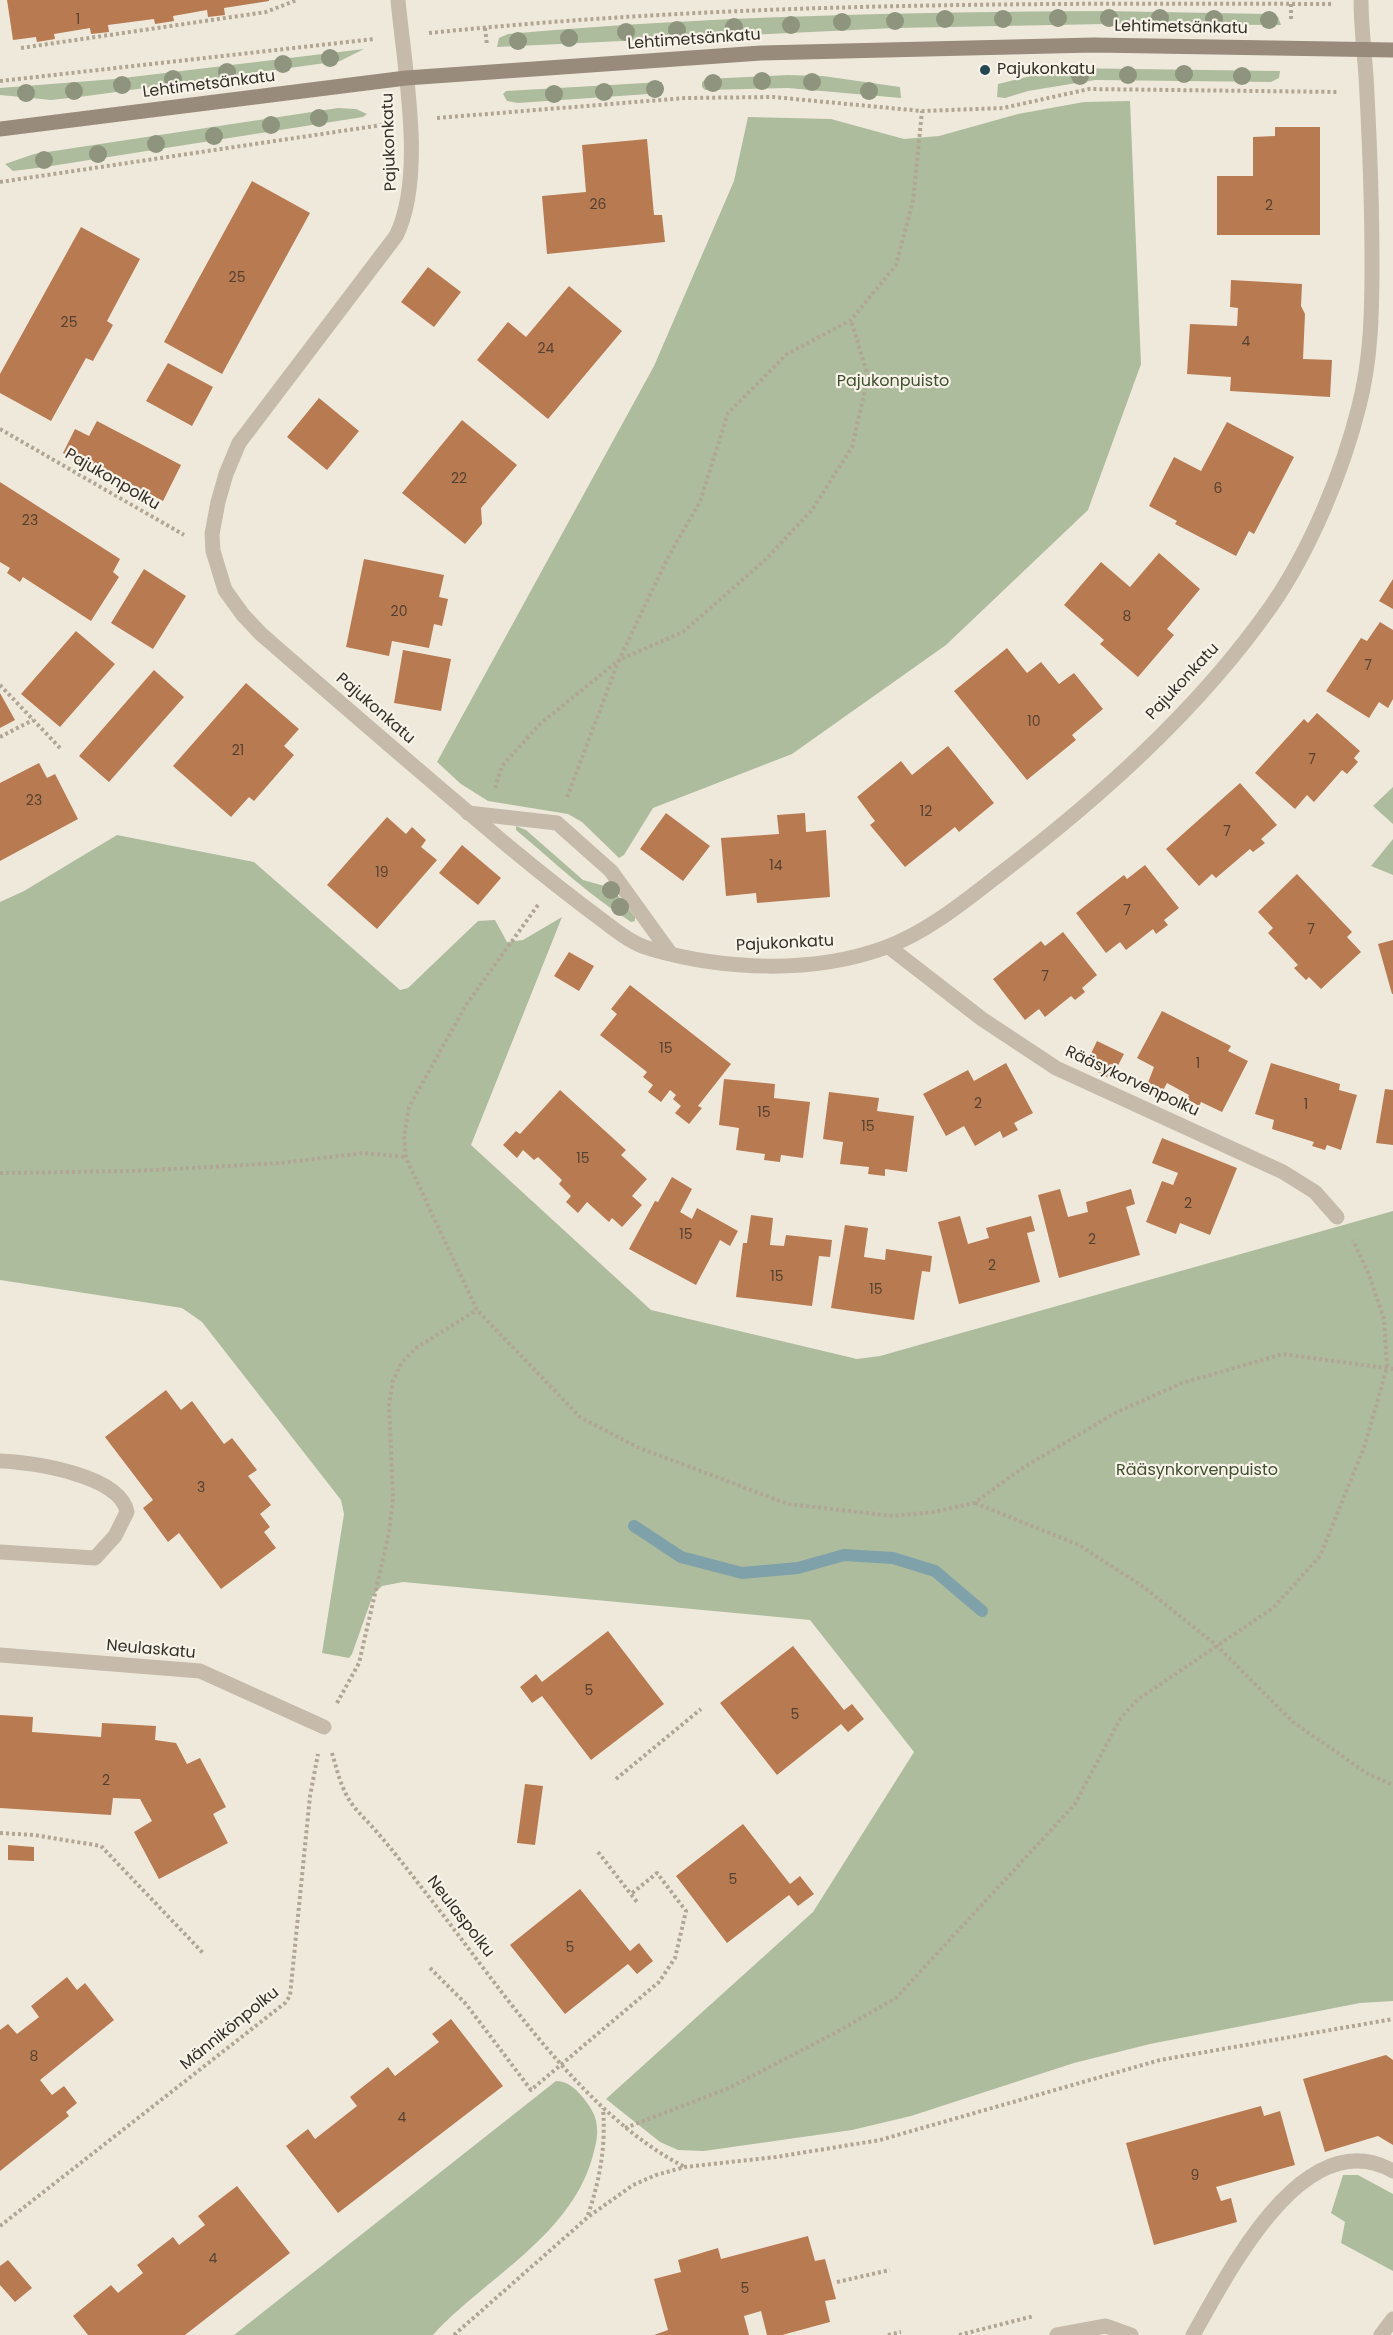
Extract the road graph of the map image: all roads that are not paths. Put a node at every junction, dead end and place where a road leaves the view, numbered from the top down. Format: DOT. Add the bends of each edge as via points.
graph roads {
  1 [pos="398,0"];
  2 [pos="1361,2"];
  3 [pos="1364,50"];
  4 [pos="1393,50"];
  5 [pos="406,78"];
  6 [pos="0,129"];
  7 [pos="468,813"];
  8 [pos="889,947"];
  9 [pos="670,953"];
  10 [pos="1337,1217"];
  11 [pos="0,1461"];
  12 [pos="0,1552"];
  13 [pos="0,1655"];
  14 [pos="324,1727"];
  15 [pos="1393,2171"];
  16 [pos="1393,2319"];
  17 [pos="1057,2335"];
  18 [pos="1131,2335"];
  19 [pos="1193,2335"];
  20 [pos="1381,2335"];
  1 -- 5 [label="street, Pajukonkatu"];
  2 -- 3 [label="street, Pajukonkatu"];
  3 -- 4 [label="street, Lehtimetsänkatu"];
  3 -- 5 [label="street, Lehtimetsänkatu" via="1094,45 761,53"];
  3 -- 8 [label="street, Pajukonkatu" via="1372,319 1366,372 1340,466 1300,556 1273,603 1220,671 1129,765 1030,852 967,900"];
  5 -- 6 [label="street, Lehtimetsänkatu"];
  5 -- 7 [label="street, Pajukonkatu" via="410,194 402,224 239,443 218,502 213,552 225,590 261,634"];
  7 -- 9 [label="street, Pajukonkatu" via="553,884 638,945"];
  7 -- 9 [label="street" via="557,823 611,871"];
  8 -- 9 [label="street, Pajukonkatu" via="818,963 770,966 733,965"];
  8 -- 10 [label="street, Rääsykorvenpolku" via="982,1019 1056,1068 1283,1172 1315,1192"];
  11 -- 12 [label="street" via="98,1482 120,1496 127,1512 115,1536 95,1558"];
  13 -- 14 [label="street, Neulaskatu" via="200,1671"];
  15 -- 19 [label="street" via="1370,2163 1349,2163 1328,2168 1293,2191 1257,2229"];
  16 -- 20 [label="street"];
  17 -- 18 [label="street" via="1106,2326"];
}
